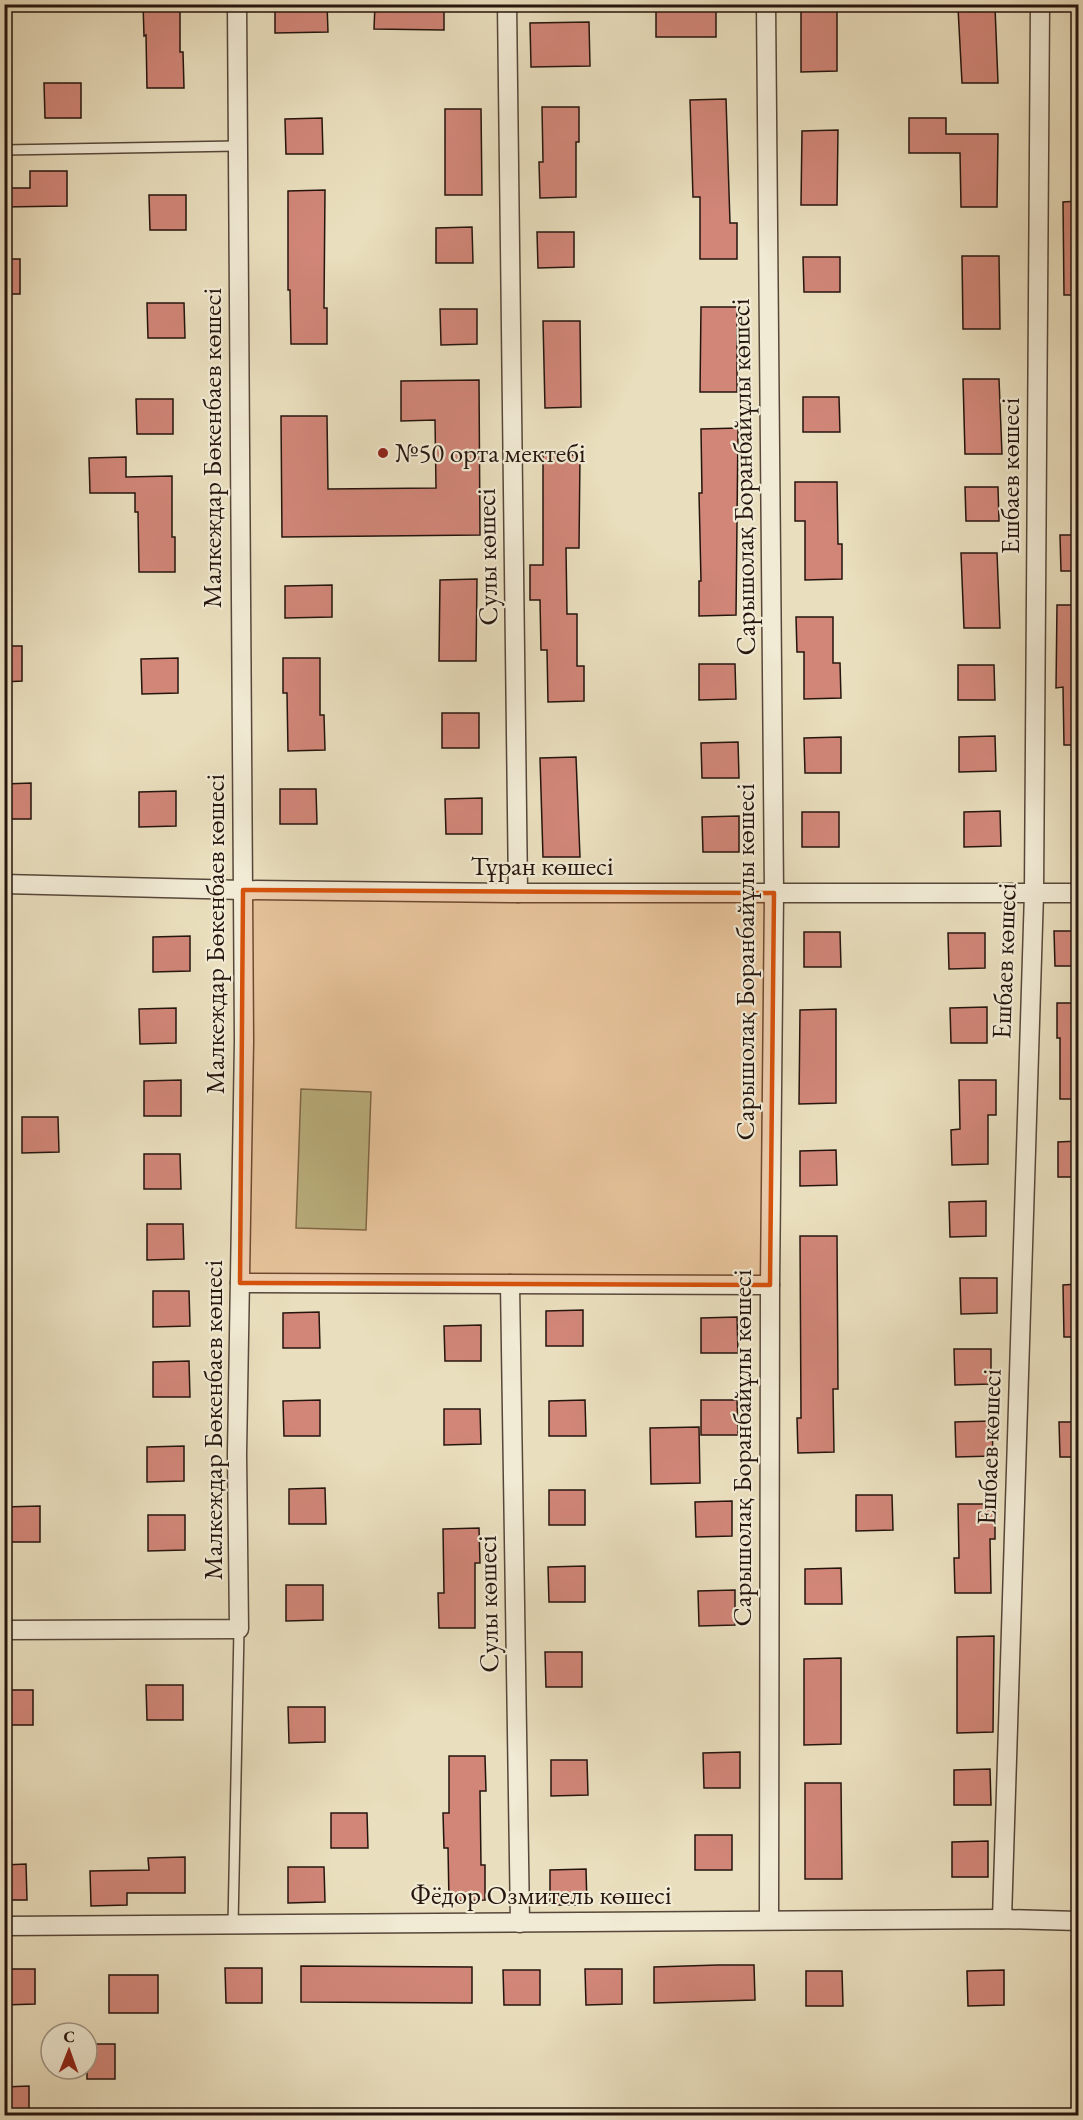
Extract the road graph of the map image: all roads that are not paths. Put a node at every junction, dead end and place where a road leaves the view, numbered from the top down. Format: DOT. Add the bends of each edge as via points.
graph roads {
  1 [pos="237,4"];
  2 [pos="507,4"];
  3 [pos="766,4"];
  4 [pos="1041,4"];
  5 [pos="237,146"];
  6 [pos="4,150"];
  7 [pos="4,884"];
  8 [pos="243,890"];
  9 [pos="518,893"];
  10 [pos="774,893"];
  11 [pos="1034,893"];
  12 [pos="1078,893"];
  13 [pos="240,1283"];
  14 [pos="510,1284"];
  15 [pos="770,1285"];
  16 [pos="239,1629"];
  17 [pos="4,1630"];
  18 [pos="1002,1919"];
  19 [pos="769,1920"];
  20 [pos="1078,1921"];
  21 [pos="520,1923"];
  22 [pos="233,1925"];
  23 [pos="4,1926"];
  1 -- 5 [label="street, Малкеждар Бөкенбаев көшесі"];
  2 -- 9 [label="street, Сулы көшесі"];
  3 -- 10 [label="street, Сарышолақ Боранбайұлы көшесі"];
  4 -- 11 [label="street, Ешбаев көшесі"];
  5 -- 6 [label="lane"];
  5 -- 8 [label="street, Малкеждар Бөкенбаев көшесі"];
  7 -- 8 [label="street, Тұран көшесі"];
  8 -- 9 [label="street, Тұран көшесі"];
  8 -- 13 [label="street, Малкеждар Бөкенбаев көшесі"];
  9 -- 10 [label="street, Тұран көшесі"];
  10 -- 11 [label="street, Тұран көшесі"];
  10 -- 15 [label="street, Сарышолақ Боранбайұлы көшесі"];
  11 -- 12 [label="street, Тұран көшесі"];
  11 -- 18 [label="street, Ешбаев көшесі"];
  13 -- 14 [label="street"];
  13 -- 16 [label="street, Малкеждар Бөкенбаев көшесі"];
  14 -- 15 [label="street"];
  14 -- 21 [label="street, Сулы көшесі"];
  15 -- 19 [label="street, Сарышолақ Боранбайұлы көшесі"];
  16 -- 17 [label="street"];
  16 -- 22 [label="lane"];
  18 -- 19 [label="street, Фёдор Озмитель көшесі"];
  18 -- 20 [label="street, Фёдор Озмитель көшесі"];
  19 -- 21 [label="street, Фёдор Озмитель көшесі"];
  21 -- 22 [label="street, Фёдор Озмитель көшесі"];
  22 -- 23 [label="street, Фёдор Озмитель көшесі"];
}
